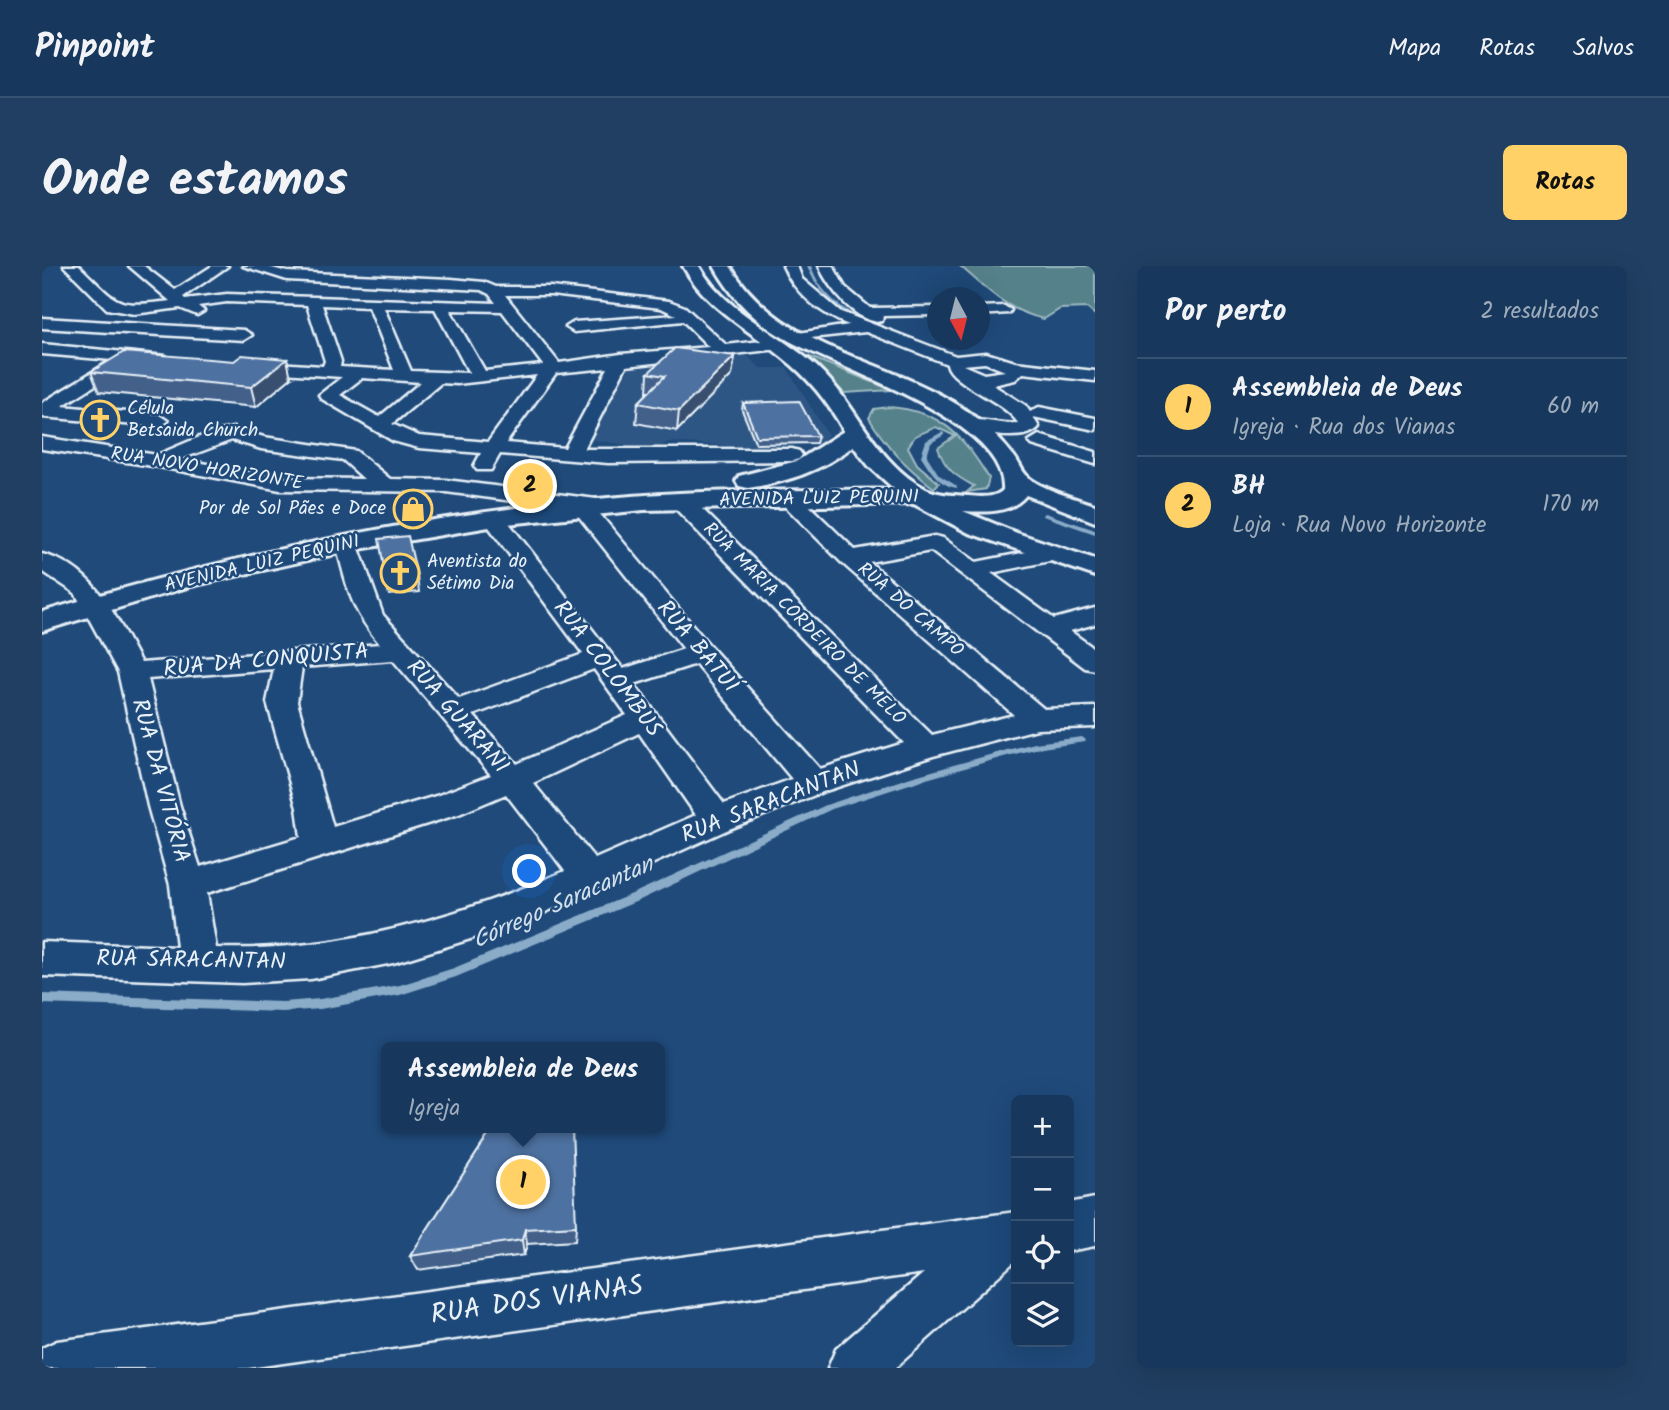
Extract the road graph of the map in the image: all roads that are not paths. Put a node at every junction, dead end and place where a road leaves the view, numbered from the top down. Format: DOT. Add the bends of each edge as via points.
graph roads {
  1 [pos="71,266"];
  2 [pos="136,266"];
  3 [pos="221,266"];
  4 [pos="691,266"];
  5 [pos="722,266"];
  6 [pos="790,266"];
  7 [pos="825,266"];
  8 [pos="256,268"];
  9 [pos="311,277"];
  10 [pos="366,279"];
  11 [pos="494,291"];
  12 [pos="227,299"];
  13 [pos="285,300"];
  14 [pos="179,301"];
  15 [pos="313,301"];
  16 [pos="345,302"];
  17 [pos="375,303"];
  18 [pos="442,306"];
  19 [pos="506,307"];
  20 [pos="1004,310"];
  21 [pos="990,311"];
  22 [pos="927,312"];
  23 [pos="690,318"];
  24 [pos="866,320"];
  25 [pos="42,324"];
  26 [pos="574,327"];
  27 [pos="125,330"];
  28 [pos="798,337"];
  29 [pos="779,344"];
  30 [pos="254,347"];
  31 [pos="42,349"];
  32 [pos="721,349"];
  33 [pos="71,353"];
  34 [pos="127,358"];
  35 [pos="978,358"];
  36 [pos="621,359"];
  37 [pos="179,362"];
  38 [pos="228,365"];
  39 [pos="553,366"];
  40 [pos="42,367"];
  41 [pos="961,368"];
  42 [pos="330,372"];
  43 [pos="1011,372"];
  44 [pos="357,374"];
  45 [pos="1095,376"];
  46 [pos="405,377"];
  47 [pos="480,377"];
  48 [pos="435,379"];
  49 [pos="939,402"];
  50 [pos="841,407"];
  51 [pos="42,411"];
  52 [pos="1039,413"];
  53 [pos="1095,424"];
  54 [pos="380,425"];
  55 [pos="973,425"];
  56 [pos="856,433"];
  57 [pos="1040,441"];
  58 [pos="42,443"];
  59 [pos="494,449"];
  60 [pos="114,454"];
  61 [pos="571,455"];
  62 [pos="792,455"];
  63 [pos="1003,457"];
  64 [pos="1095,458"];
  65 [pos="159,461"];
  66 [pos="1016,480"];
  67 [pos="383,484"];
  68 [pos="415,485"];
  69 [pos="472,488"];
  70 [pos="511,493"];
  71 [pos="799,497"];
  72 [pos="923,497"];
  73 [pos="682,502"];
  74 [pos="600,507"];
  75 [pos="1095,514"];
  76 [pos="525,515"];
  77 [pos="449,517"];
  78 [pos="494,519"];
  79 [pos="982,530"];
  80 [pos="348,545"];
  81 [pos="1052,554"];
  82 [pos="850,558"];
  83 [pos="42,561"];
  84 [pos="1095,568"];
  85 [pos="972,570"];
  86 [pos="97,606"];
  87 [pos="1095,616"];
  88 [pos="42,622"];
  89 [pos="1049,628"];
  90 [pos="399,651"];
  91 [pos="701,653"];
  92 [pos="290,658"];
  93 [pos="1095,663"];
  94 [pos="608,669"];
  95 [pos="132,672"];
  96 [pos="452,712"];
  97 [pos="1095,717"];
  98 [pos="644,719"];
  99 [pos="1037,719"];
  100 [pos="926,747"];
  101 [pos="512,779"];
  102 [pos="814,783"];
  103 [pos="717,820"];
  104 [pos="319,843"];
  105 [pos="590,878"];
  106 [pos="188,886"];
  107 [pos="42,959"];
  108 [pos="201,964"];
  109 [pos="1095,1222"];
  110 [pos="1074,1226"];
  111 [pos="1009,1237"];
  112 [pos="57,1368"];
  113 [pos="855,1368"];
  1 -- 14 [label="street" via="112,306 150,310"];
  2 -- 14 [label="street"];
  3 -- 14 [label="street"];
  4 -- 29 [label="main road" via="697,279 724,305"];
  5 -- 28 [label="main road" via="737,294"];
  6 -- 24 [label="street" via="796,281 842,319"];
  7 -- 24 [label="street"];
  8 -- 9 [label="street"];
  8 -- 12 [label="street"];
  9 -- 10 [label="street"];
  9 -- 13 [label="street"];
  10 -- 11 [label="street" via="475,285"];
  10 -- 16 [label="street"];
  11 -- 19 [label="street"];
  11 -- 23 [label="street" via="551,291 654,302 674,306"];
  12 -- 13 [label="street" via="261,305"];
  12 -- 14 [label="street"];
  13 -- 15 [label="street"];
  14 -- 30 [label="street"];
  15 -- 16 [label="street"];
  15 -- 42 [label="street" via="333,360"];
  16 -- 17 [label="street"];
  17 -- 18 [label="street"];
  17 -- 46 [label="street"];
  18 -- 19 [label="street"];
  18 -- 47 [label="street"];
  19 -- 39 [label="street"];
  20 -- 21 [label="street"];
  22 -- 24 [label="street"];
  23 -- 26 [label="street"];
  23 -- 32 [label="street"];
  24 -- 28 [label="street"];
  24 -- 35 [label="street"];
  24 -- 41 [label="street"];
  25 -- 27 [label="street"];
  27 -- 30 [label="street"];
  27 -- 33 [label="street"];
  28 -- 49 [label="main road"];
  29 -- 32 [label="street"];
  29 -- 50 [label="main road"];
  30 -- 38 [label="street"];
  30 -- 42 [label="street"];
  31 -- 33 [label="street"];
  32 -- 36 [label="street"];
  33 -- 34 [label="street"];
  33 -- 40 [label="street"];
  34 -- 37 [label="street"];
  34 -- 51 [label="street"];
  35 -- 41 [label="street"];
  35 -- 43 [label="street" via="1000,362"];
  36 -- 39 [label="street"];
  36 -- 61 [label="street"];
  39 -- 47 [label="street"];
  39 -- 59 [label="street"];
  41 -- 43 [label="street" via="994,379"];
  41 -- 55 [label="street" via="1018,409 1030,427 1004,431"];
  42 -- 44 [label="street"];
  43 -- 45 [label="street"];
  43 -- 52 [label="street" via="1018,398"];
  44 -- 46 [label="street"];
  44 -- 54 [label="street" via="328,395"];
  46 -- 48 [label="street"];
  47 -- 48 [label="street"];
  48 -- 54 [label="street"];
  49 -- 50 [label="main road" via="872,398"];
  49 -- 55 [label="main road"];
  50 -- 56 [label="main road"];
  51 -- 60 [label="street" via="159,421"];
  52 -- 53 [label="street"];
  52 -- 57 [label="street" via="1043,424"];
  54 -- 59 [label="street" via="409,440"];
  55 -- 63 [label="main road"];
  56 -- 72 [label="main road" via="886,470"];
  56 -- 74 [label="main road, AVENIDA LUIZ PEQUINI" via="833,453 797,471"];
  57 -- 63 [label="street"];
  57 -- 64 [label="street"];
  58 -- 60 [label="street, RUA NOVO HORIZONTE"];
  59 -- 61 [label="street"];
  59 -- 69 [label="street"];
  60 -- 65 [label="street, RUA NOVO HORIZONTE"];
  61 -- 62 [label="street"];
  63 -- 66 [label="main road"];
  65 -- 67 [label="street, RUA NOVO HORIZONTE" via="280,484"];
  65 -- 67 [label="street" via="233,434 261,443 349,455"];
  66 -- 72 [label="main road, AVENIDA LUIZ PEQUINI" via="1009,499 992,504 957,504"];
  66 -- 75 [label="main road"];
  67 -- 68 [label="street, RUA NOVO HORIZONTE"];
  68 -- 69 [label="street, RUA NOVO HORIZONTE"];
  68 -- 77 [label="street" via="437,493"];
  69 -- 70 [label="street, RUA NOVO HORIZONTE"];
  70 -- 74 [label="street, RUA NOVO HORIZONTE"];
  70 -- 76 [label="street" via="525,501"];
  70 -- 77 [label="street" via="458,499"];
  71 -- 72 [label="main road, AVENIDA LUIZ PEQUINI"];
  71 -- 73 [label="main road, AVENIDA LUIZ PEQUINI"];
  71 -- 79 [label="main road"];
  71 -- 82 [label="street, RUA DO CAMPO"];
  72 -- 79 [label="main road"];
  73 -- 74 [label="main road, AVENIDA LUIZ PEQUINI"];
  73 -- 100 [label="street, RUA MARIA CORDEIRO DE MELO"];
  74 -- 76 [label="main road, AVENIDA LUIZ PEQUINI"];
  74 -- 91 [label="street, RUA BATUÍ"];
  76 -- 78 [label="main road, AVENIDA LUIZ PEQUINI"];
  77 -- 78 [label="main road, AVENIDA LUIZ PEQUINI"];
  77 -- 80 [label="main road, AVENIDA LUIZ PEQUINI"];
  78 -- 94 [label="street, RUA COLOMBUS"];
  79 -- 81 [label="main road"];
  80 -- 86 [label="main road, AVENIDA LUIZ PEQUINI" via="203,575"];
  80 -- 90 [label="street, RUA GUARANI" via="364,602"];
  81 -- 84 [label="main road"];
  81 -- 85 [label="street"];
  82 -- 85 [label="street" via="931,542"];
  82 -- 99 [label="street, RUA DO CAMPO"];
  83 -- 86 [label="street, RUA DA VITÓRIA" via="66,573"];
  85 -- 89 [label="street"];
  86 -- 88 [label="main road, AVENIDA LUIZ PEQUINI"];
  86 -- 95 [label="street, RUA DA VITÓRIA"];
  87 -- 89 [label="street"];
  89 -- 93 [label="street"];
  90 -- 92 [label="street, RUA DA CONQUISTA"];
  90 -- 96 [label="street, RUA GUARANI"];
  91 -- 94 [label="street"];
  91 -- 102 [label="street, RUA BATUÍ"];
  92 -- 95 [label="street, RUA DA CONQUISTA"];
  92 -- 104 [label="street" via="282,702"];
  94 -- 96 [label="street"];
  94 -- 98 [label="street, RUA COLOMBUS"];
  95 -- 106 [label="street, RUA DA VITÓRIA"];
  96 -- 101 [label="street, RUA GUARANI"];
  97 -- 99 [label="street, RUA SARACANTAN"];
  98 -- 101 [label="street"];
  98 -- 103 [label="street, RUA COLOMBUS"];
  99 -- 100 [label="street, RUA SARACANTAN"];
  100 -- 102 [label="street, RUA SARACANTAN"];
  101 -- 104 [label="street" via="397,821"];
  101 -- 105 [label="street, RUA GUARANI"];
  102 -- 103 [label="street, RUA SARACANTAN"];
  103 -- 105 [label="street, RUA SARACANTAN"];
  104 -- 106 [label="street"];
  105 -- 108 [label="street, RUA SARACANTAN" via="506,914 393,947 311,962"];
  106 -- 108 [label="street, RUA DA VITÓRIA"];
  107 -- 108 [label="street, RUA SARACANTAN"];
  109 -- 110 [label="street"];
  111 -- 112 [label="street, RUA DOS VIANAS"];
  111 -- 113 [label="street"];
}
